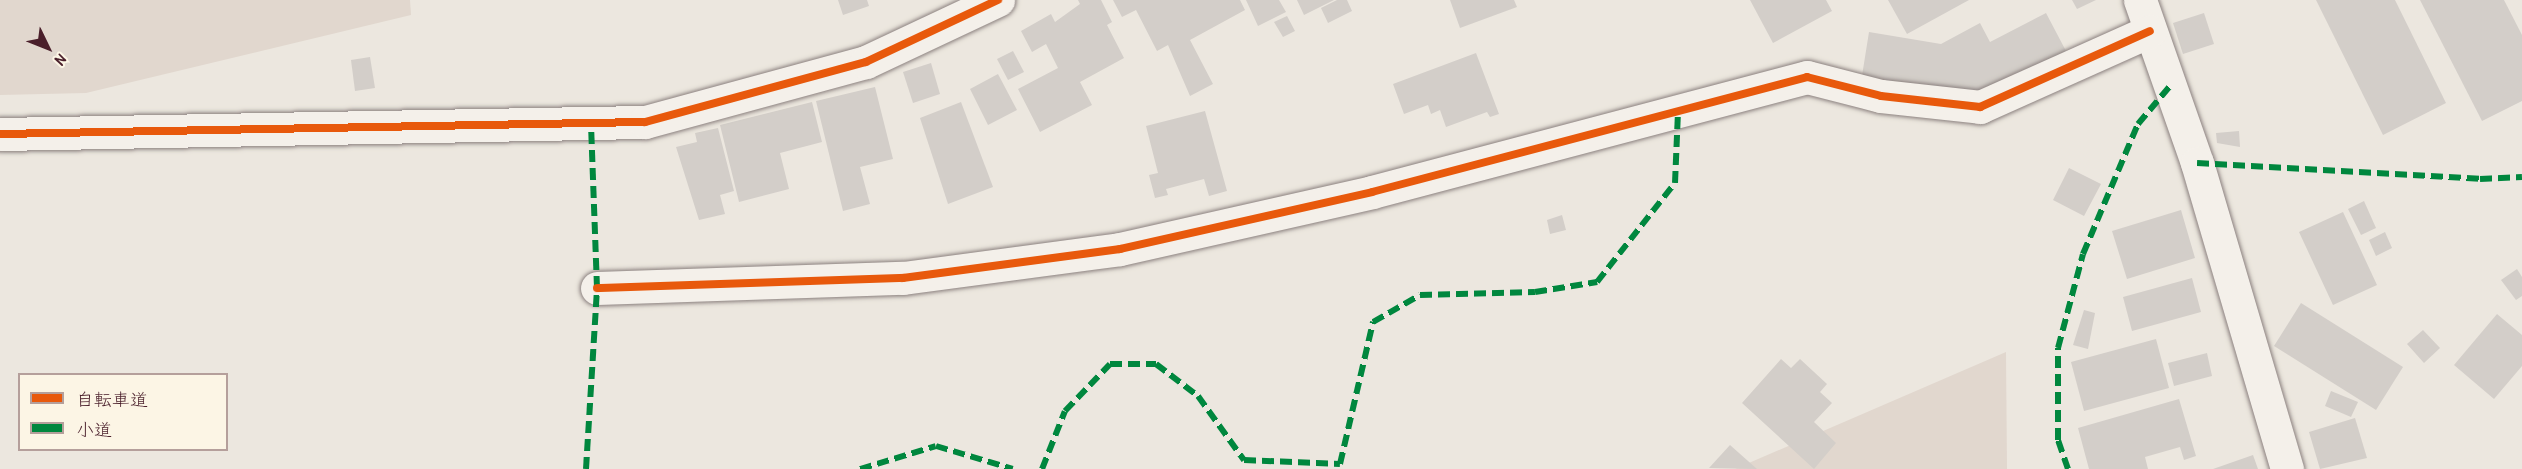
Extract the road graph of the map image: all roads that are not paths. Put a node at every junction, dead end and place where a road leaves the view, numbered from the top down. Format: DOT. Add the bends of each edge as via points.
graph roads {
  1 [pos="998,0"];
  2 [pos="2140,0"];
  3 [pos="2150,31"];
  4 [pos="0,134"];
  5 [pos="597,288"];
  6 [pos="2287,469"];
  1 -- 4 [label="street" via="866,62 645,122"];
  2 -- 3 [label="street"];
  3 -- 5 [label="street" via="1980,107 1881,96 1807,77 1372,192 1120,249 903,278"];
  3 -- 6 [label="street" via="2197,163"];
}
